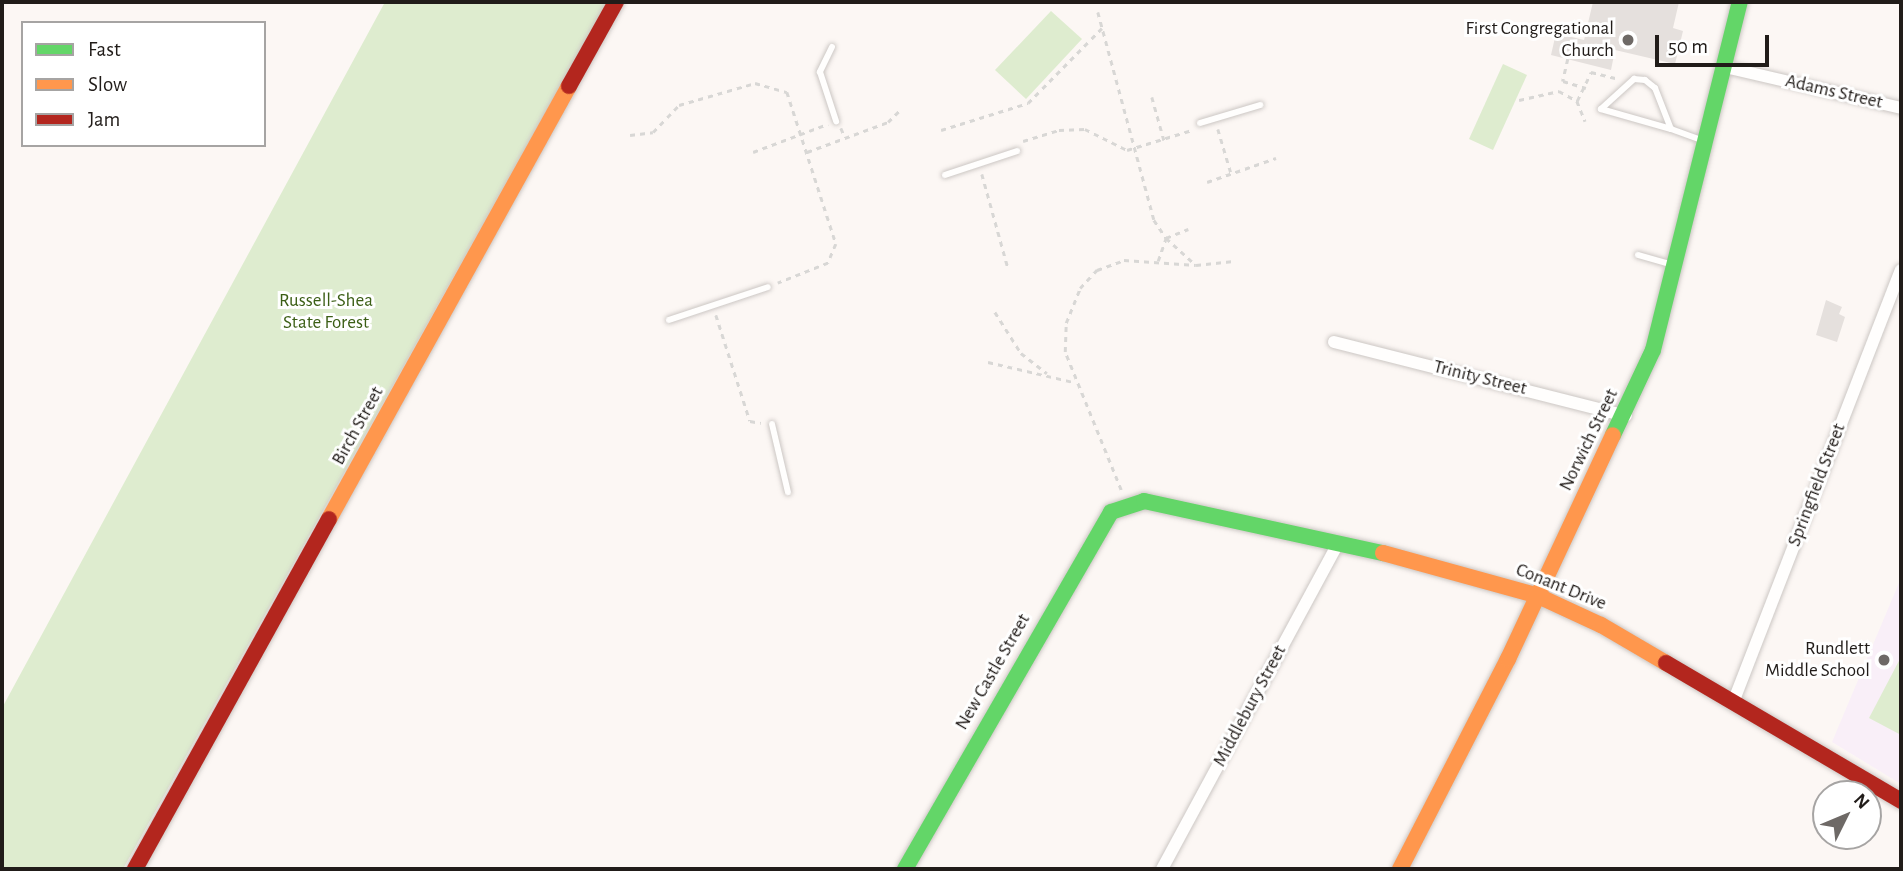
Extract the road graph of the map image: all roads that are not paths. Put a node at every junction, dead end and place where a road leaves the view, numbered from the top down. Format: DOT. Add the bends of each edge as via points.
graph roads {
  1 [pos="616,2"];
  2 [pos="1740,2"];
  3 [pos="832,47"];
  4 [pos="1725,67"];
  5 [pos="1260,105"];
  6 [pos="1901,108"];
  7 [pos="836,121"];
  8 [pos="1200,123"];
  9 [pos="1671,129"];
  10 [pos="1707,142"];
  11 [pos="1017,151"];
  12 [pos="945,175"];
  13 [pos="1638,255"];
  14 [pos="1677,266"];
  15 [pos="1901,270"];
  16 [pos="768,287"];
  17 [pos="669,320"];
  18 [pos="1334,342"];
  19 [pos="1626,416"];
  20 [pos="772,424"];
  21 [pos="788,492"];
  22 [pos="1127,504"];
  23 [pos="1338,543"];
  24 [pos="1536,595"];
  25 [pos="1734,700"];
  26 [pos="1901,801"];
  27 [pos="135,869"];
  28 [pos="905,869"];
  29 [pos="1162,869"];
  30 [pos="1401,869"];
  1 -- 27 [label="street, Birch Street"];
  2 -- 4 [label="street, Norwich Street"];
  3 -- 7 [label="lane" via="820,72"];
  4 -- 6 [label="street, Adams Street"];
  4 -- 10 [label="street, Norwich Street"];
  5 -- 8 [label="lane"];
  9 -- 9 [label="lane" via="1654,88 1645,79 1634,79 1601,109"];
  9 -- 10 [label="lane"];
  10 -- 14 [label="street, Norwich Street"];
  11 -- 12 [label="lane"];
  13 -- 14 [label="lane"];
  14 -- 19 [label="street, Norwich Street" via="1653,350"];
  15 -- 25 [label="street, Springfield Street"];
  16 -- 17 [label="lane"];
  18 -- 19 [label="street, Trinity Street"];
  19 -- 24 [label="street, Norwich Street"];
  20 -- 21 [label="lane"];
  22 -- 23 [label="street, Conant Drive" via="1162,501"];
  22 -- 28 [label="street, New Castle Street" via="1111,512 1100,526"];
  23 -- 24 [label="street, Conant Drive"];
  23 -- 29 [label="street, Middlebury Street"];
  24 -- 25 [label="street, Conant Drive" via="1601,625"];
  24 -- 30 [label="street, Norwich Street"];
  25 -- 26 [label="street, Conant Drive"];
}
